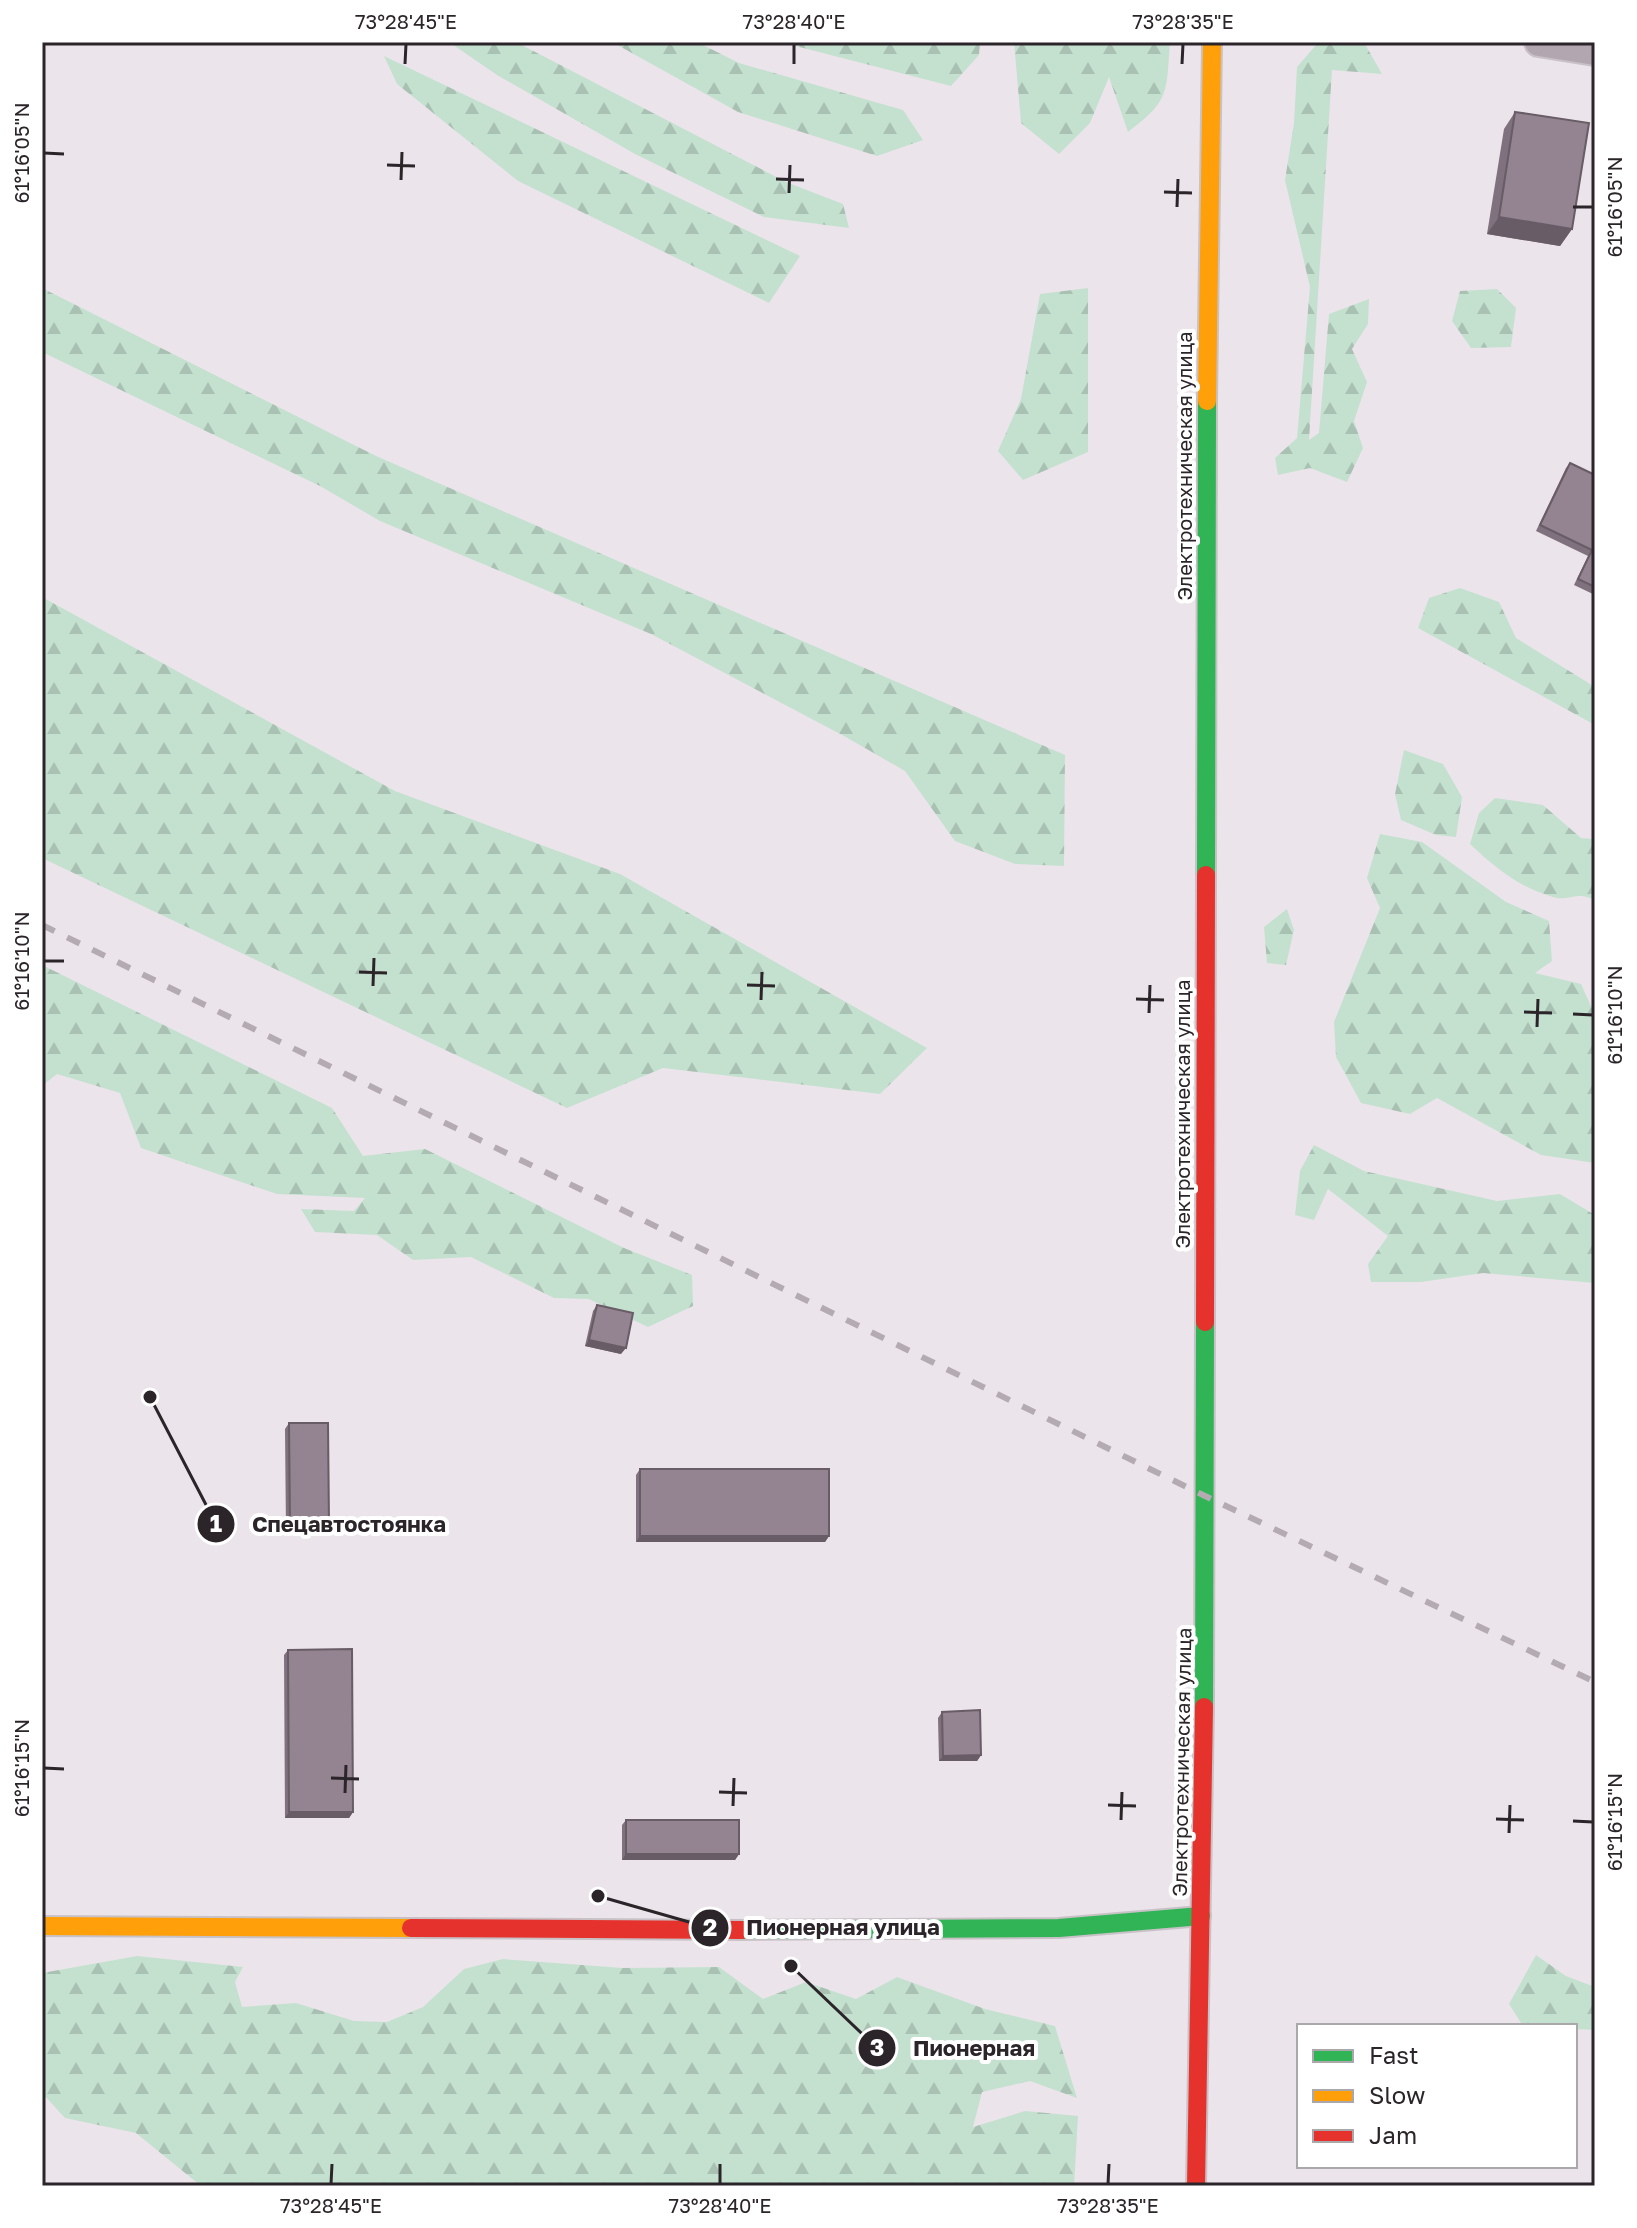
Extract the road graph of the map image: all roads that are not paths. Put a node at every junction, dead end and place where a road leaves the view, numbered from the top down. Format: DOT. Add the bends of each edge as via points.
graph roads {
  1 [pos="1212,42"];
  2 [pos="1539,42"];
  3 [pos="1595,51"];
  4 [pos="1201,1916"];
  5 [pos="42,1926"];
  6 [pos="1196,2186"];
  1 -- 4 [label="main road, Электротехническая улица" via="1207,194"];
  2 -- 3 [label="street"];
  4 -- 5 [label="main road" via="1059,1928 907,1931"];
  4 -- 6 [label="main road, Электротехническая улица"];
}
